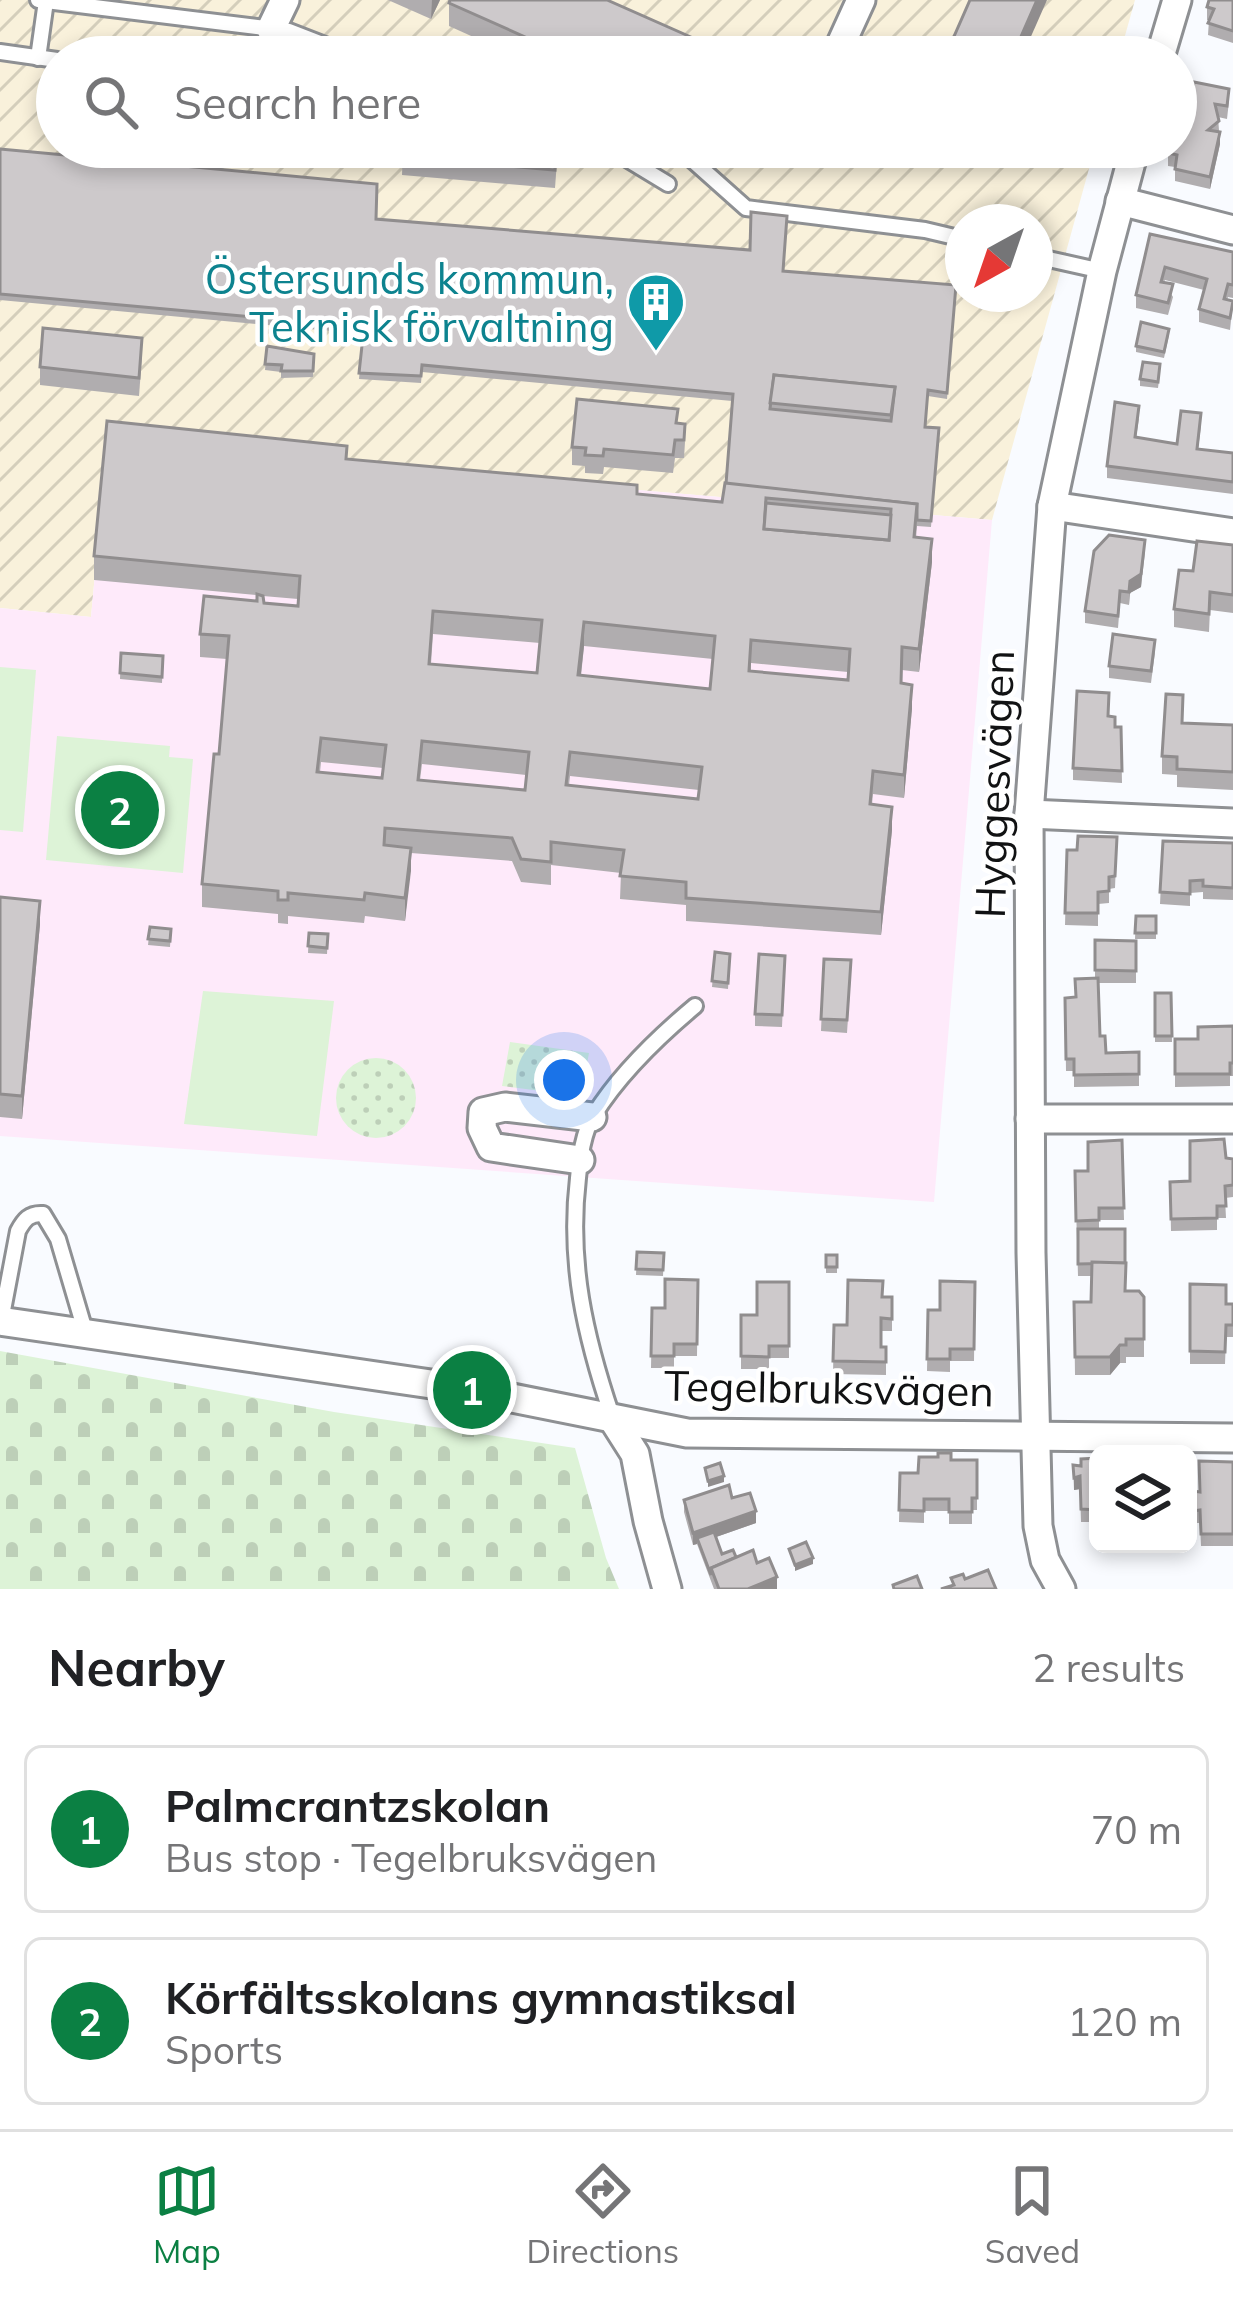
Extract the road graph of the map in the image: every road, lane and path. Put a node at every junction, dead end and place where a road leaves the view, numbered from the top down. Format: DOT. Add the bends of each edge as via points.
graph roads {
  1 [pos="285,0"];
  2 [pos="861,0"];
  3 [pos="1177,0"];
  4 [pos="42,1"];
  5 [pos="271,29"];
  6 [pos="40,36"];
  7 [pos="302,36"];
  8 [pos="845,36"];
  9 [pos="1166,36"];
  10 [pos="0,52"];
  11 [pos="36,58"];
  12 [pos="642,168"];
  13 [pos="702,168"];
  14 [pos="1129,168"];
  15 [pos="668,184"];
  16 [pos="1120,201"];
  17 [pos="1233,230"];
  18 [pos="945,234"];
  19 [pos="1053,260"];
  20 [pos="1102,271"];
  21 [pos="1052,506"];
  22 [pos="1233,533"];
  23 [pos="1029,814"];
  24 [pos="1233,823"];
  25 [pos="695,1006"];
  26 [pos="592,1117"];
  27 [pos="1030,1118"];
  28 [pos="1233,1119"];
  29 [pos="580,1160"];
  30 [pos="0,1321"];
  31 [pos="86,1334"];
  32 [pos="614,1420"];
  33 [pos="1036,1434"];
  34 [pos="1233,1438"];
  35 [pos="667,1589"];
  36 [pos="1061,1589"];
  1 -- 5 [label="street"];
  2 -- 8 [label="street"];
  3 -- 9 [label="street"];
  4 -- 5 [label="lane"];
  4 -- 6 [label="lane"];
  5 -- 7 [label="lane"];
  10 -- 11 [label="lane"];
  12 -- 15 [label="lane"];
  13 -- 18 [label="lane" via="746,208"];
  14 -- 16 [label="street, Hyggesvägen"];
  16 -- 17 [label="street"];
  16 -- 20 [label="street, Hyggesvägen"];
  19 -- 20 [label="lane"];
  20 -- 21 [label="street, Hyggesvägen"];
  21 -- 22 [label="street"];
  21 -- 23 [label="street, Hyggesvägen"];
  23 -- 24 [label="street"];
  23 -- 27 [label="street, Hyggesvägen"];
  25 -- 26 [label="lane"];
  26 -- 29 [label="lane"];
  26 -- 29 [label="street" via="505,1107 483,1112 491,1147"];
  27 -- 28 [label="street"];
  27 -- 33 [label="street, Hyggesvägen"];
  29 -- 32 [label="lane" via="575,1277"];
  30 -- 31 [label="street, Tegelbruksvägen"];
  30 -- 31 [label="lane" via="18,1232 35,1206 58,1239"];
  31 -- 32 [label="street, Tegelbruksvägen" via="545,1402"];
  32 -- 33 [label="street, Tegelbruksvägen" via="687,1433"];
  32 -- 35 [label="street" via="635,1454"];
  33 -- 34 [label="street, Tegelbruksvägen"];
  33 -- 36 [label="street, Hyggesvägen" via="1038,1526"];
}
